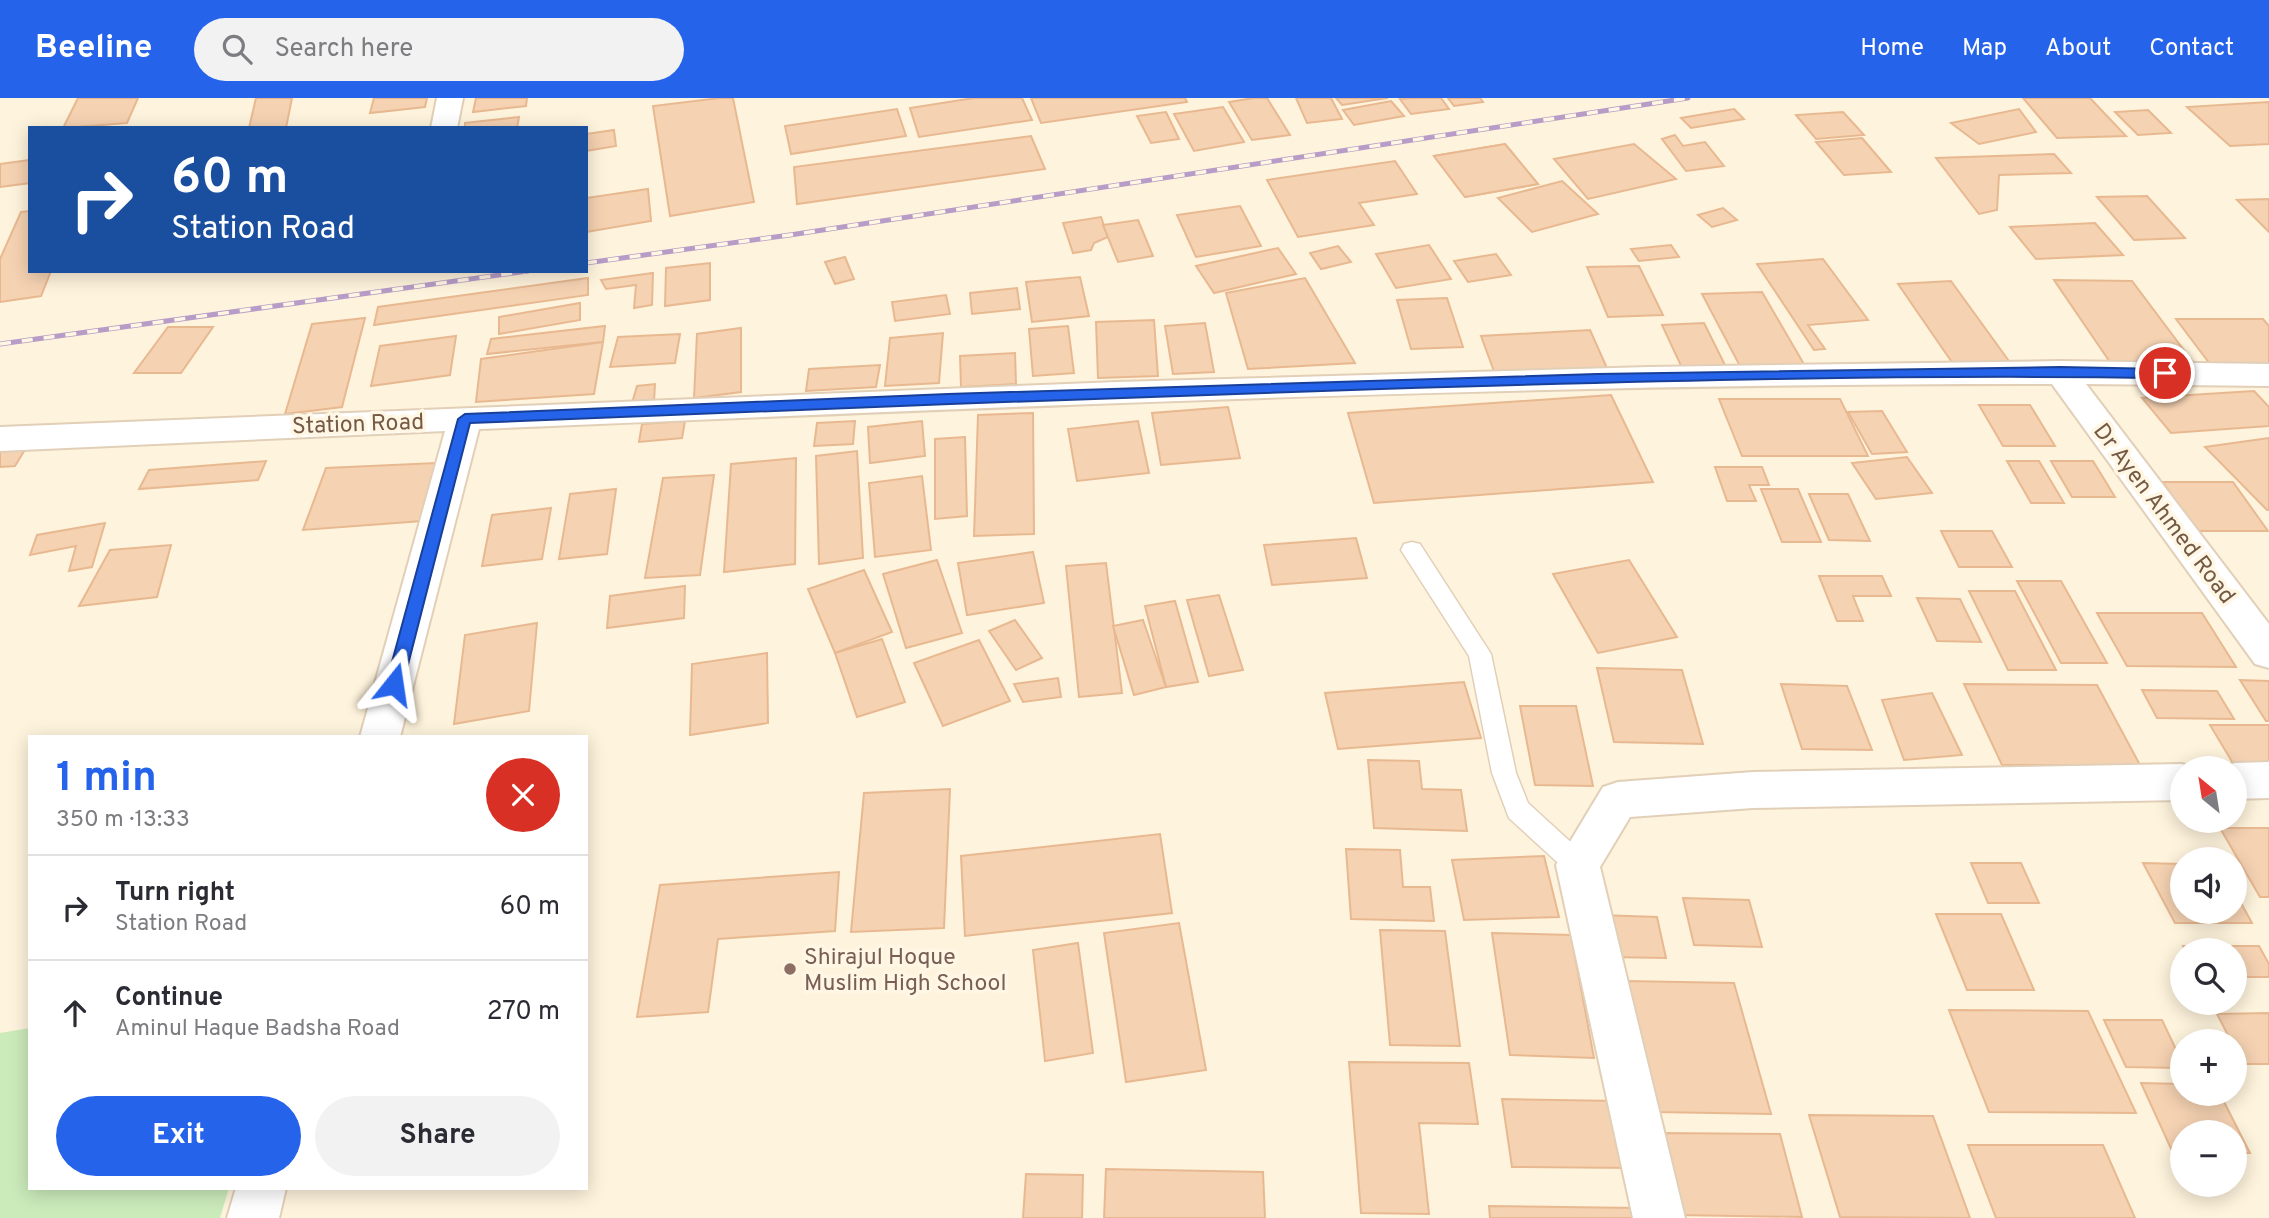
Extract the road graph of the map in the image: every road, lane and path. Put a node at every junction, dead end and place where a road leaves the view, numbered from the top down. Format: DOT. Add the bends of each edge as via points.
graph roads {
  1 [pos="450,98"];
  2 [pos="444,126"];
  3 [pos="2060,372"];
  4 [pos="2269,375"];
  5 [pos="465,419"];
  6 [pos="0,439"];
  7 [pos="1412,551"];
  8 [pos="2269,653"];
  9 [pos="381,735"];
  10 [pos="2269,780"];
  11 [pos="2247,781"];
  12 [pos="2170,782"];
  13 [pos="1578,865"];
  14 [pos="260,1190"];
  15 [pos="253,1218"];
  16 [pos="1659,1218"];
  1 -- 2 [label="street"];
  3 -- 4 [label="street, Station Road"];
  3 -- 5 [label="street, Station Road" via="1583,379 948,398"];
  3 -- 8 [label="street, Dr Ayen Ahmed Road"];
  5 -- 6 [label="street, Station Road"];
  5 -- 9 [label="street"];
  7 -- 13 [label="lane" via="1480,654 1504,773 1518,810"];
  10 -- 11 [label="street"];
  12 -- 13 [label="street" via="1753,790 1618,800"];
  13 -- 16 [label="street"];
  14 -- 15 [label="street"];
}
